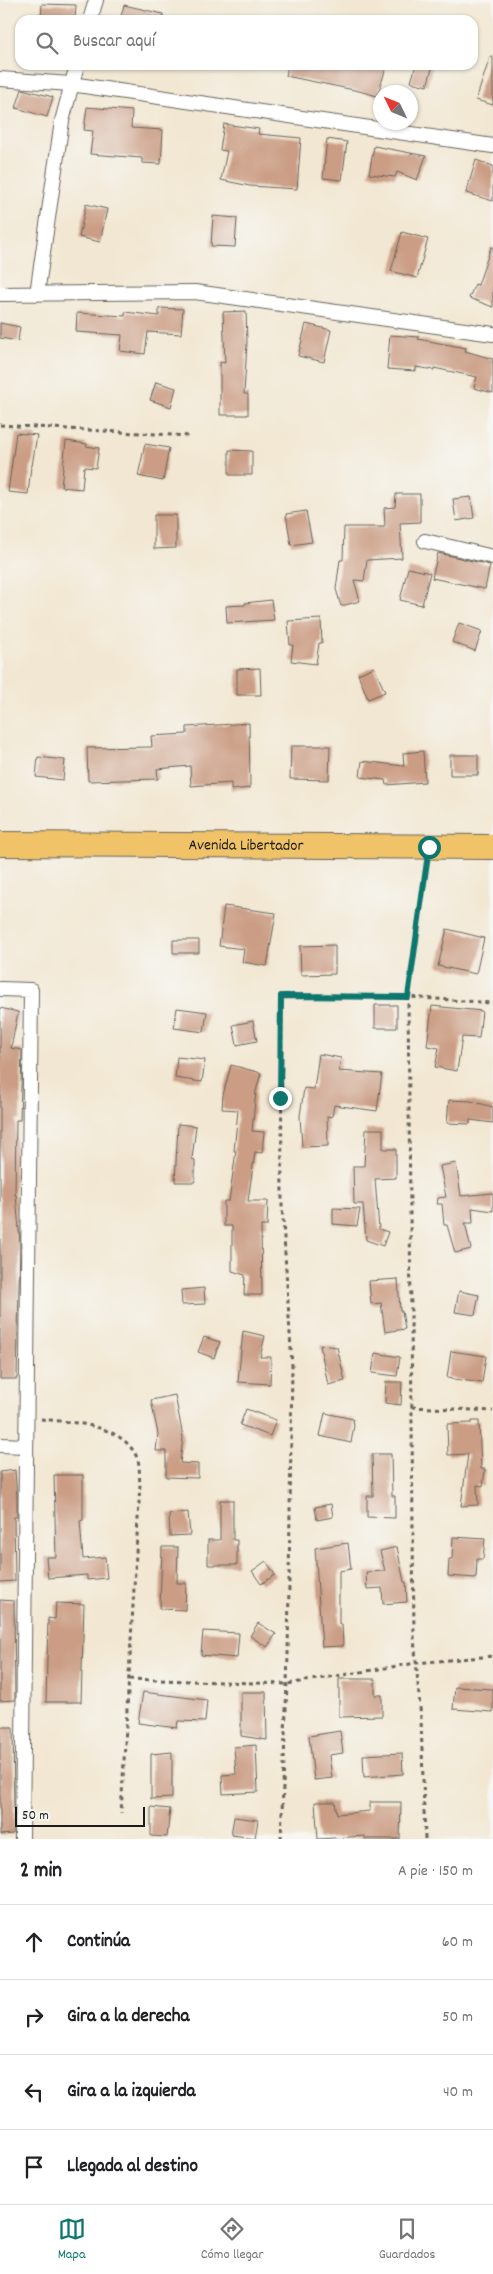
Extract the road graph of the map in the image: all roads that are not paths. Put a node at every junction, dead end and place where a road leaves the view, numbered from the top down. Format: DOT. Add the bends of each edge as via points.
graph roads {
  1 [pos="96,0"];
  2 [pos="92,15"];
  3 [pos="75,70"];
  4 [pos="0,79"];
  5 [pos="71,84"];
  6 [pos="493,146"];
  7 [pos="0,294"];
  8 [pos="37,294"];
  9 [pos="493,334"];
  10 [pos="425,541"];
  11 [pos="493,557"];
  12 [pos="0,844"];
  13 [pos="493,847"];
  14 [pos="0,989"];
  15 [pos="0,1445"];
  16 [pos="26,1446"];
  17 [pos="22,1839"];
  1 -- 2 [label="street"];
  3 -- 5 [label="street"];
  4 -- 5 [label="street"];
  5 -- 6 [label="street"];
  5 -- 8 [label="street" via="57,147"];
  7 -- 8 [label="street"];
  8 -- 9 [label="street" via="195,292"];
  10 -- 11 [label="street"];
  12 -- 13 [label="highway, Avenida Libertador"];
  14 -- 16 [label="street" via="31,990"];
  15 -- 16 [label="street"];
  16 -- 17 [label="street"];
}
